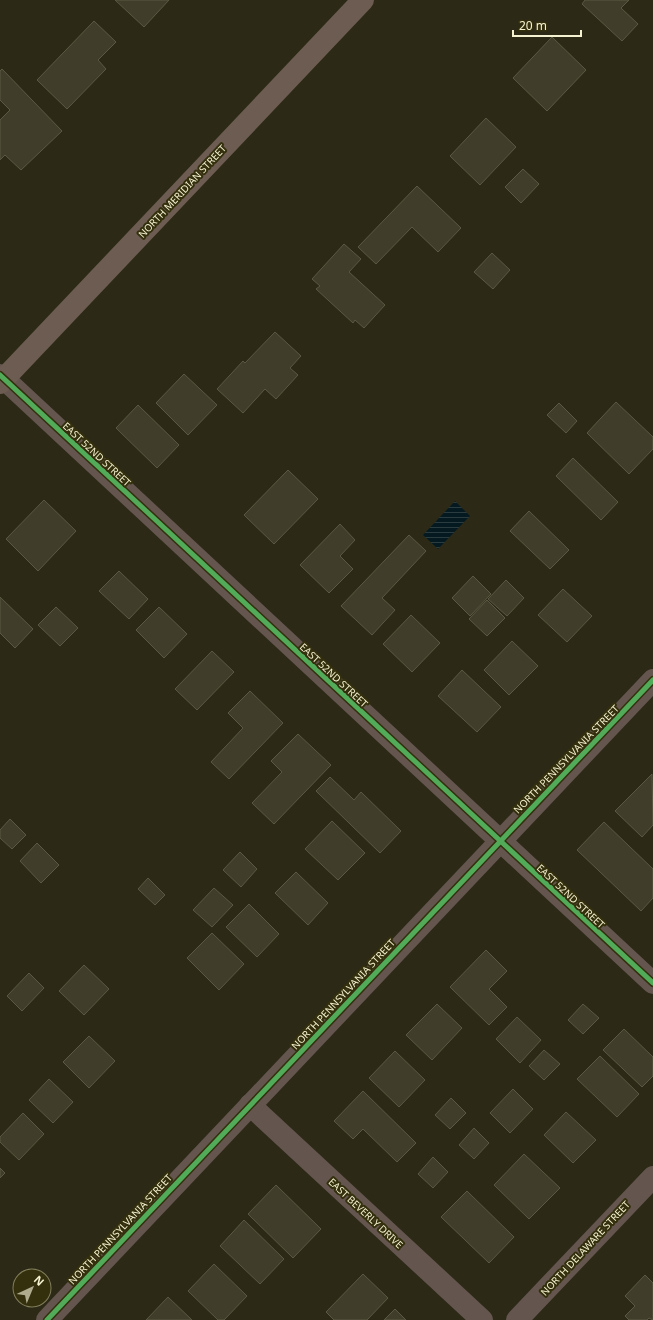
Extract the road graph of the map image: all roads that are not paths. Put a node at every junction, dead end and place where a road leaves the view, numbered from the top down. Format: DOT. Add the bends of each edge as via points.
graph roads {
  1 [pos="363,0"];
  2 [pos="1,379"];
  3 [pos="653,680"];
  4 [pos="500,841"];
  5 [pos="653,983"];
  6 [pos="250,1105"];
  7 [pos="653,1176"];
  8 [pos="47,1320"];
  9 [pos="482,1320"];
  10 [pos="517,1320"];
  1 -- 2 [label="main road, NORTH MERIDIAN STREET"];
  2 -- 4 [label="street, EAST 52ND STREET"];
  3 -- 4 [label="street, NORTH PENNSYLVANIA STREET"];
  4 -- 5 [label="street, EAST 52ND STREET"];
  4 -- 6 [label="street, NORTH PENNSYLVANIA STREET"];
  6 -- 8 [label="street, NORTH PENNSYLVANIA STREET"];
  6 -- 9 [label="street, EAST BEVERLY DRIVE"];
  7 -- 10 [label="street, NORTH DELAWARE STREET"];
}
